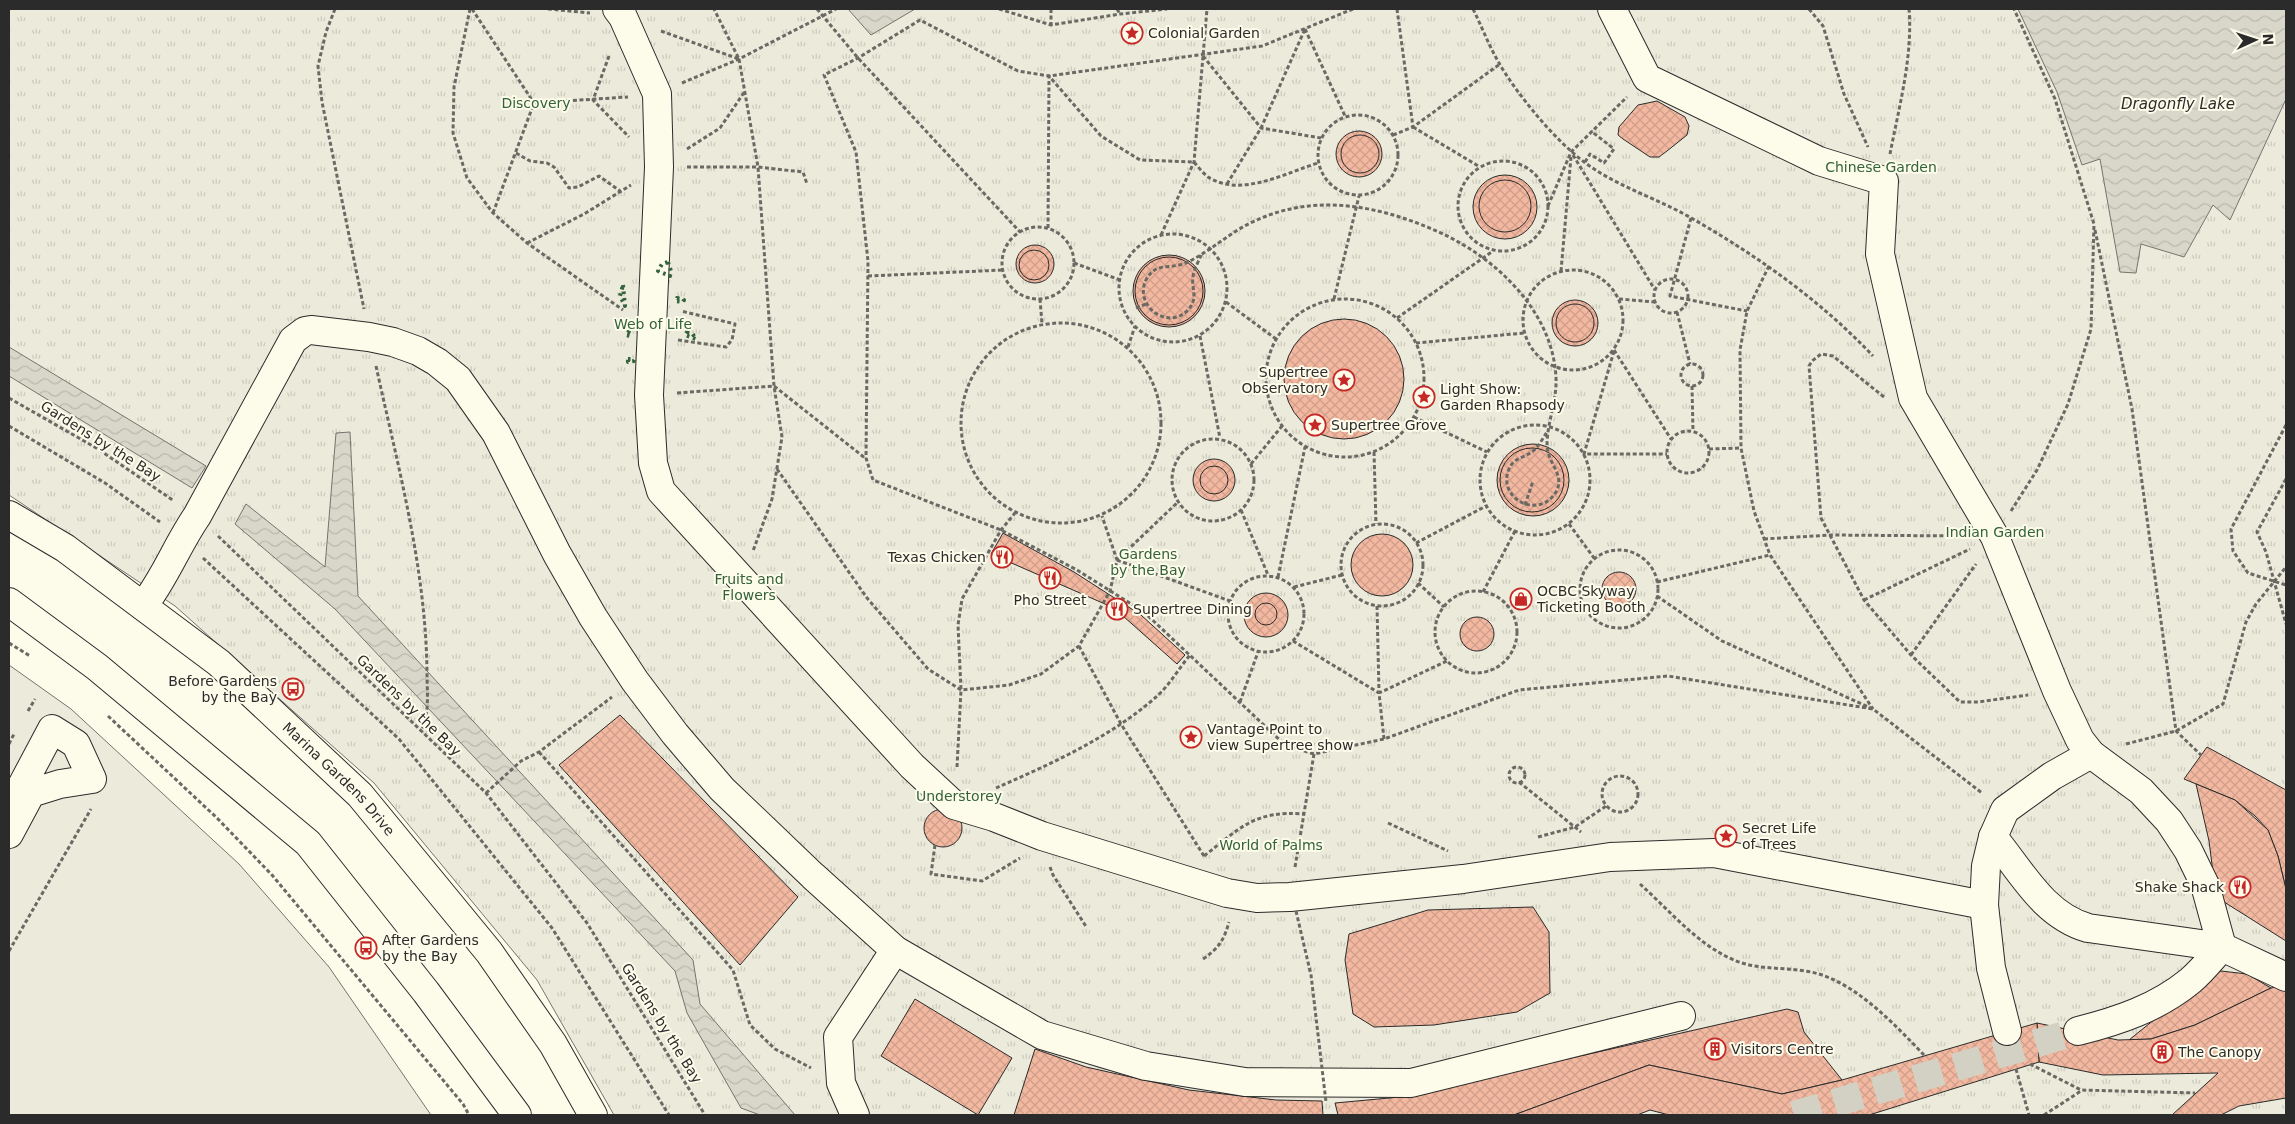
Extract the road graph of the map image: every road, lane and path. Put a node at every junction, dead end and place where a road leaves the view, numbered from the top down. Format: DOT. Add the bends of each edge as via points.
graph roads {
  1 [pos="335,9"];
  2 [pos="471,9"];
  3 [pos="548,9"];
  4 [pos="714,9"];
  5 [pos="817,9"];
  6 [pos="836,9"];
  7 [pos="999,9"];
  8 [pos="1051,9"];
  9 [pos="1117,9"];
  10 [pos="1167,9"];
  11 [pos="1206,9"];
  12 [pos="1353,9"];
  13 [pos="1397,9"];
  14 [pos="1473,9"];
  15 [pos="1612,9"];
  16 [pos="1809,9"];
  17 [pos="1909,9"];
  18 [pos="2014,9"];
  19 [pos="620,13"];
  20 [pos="1120,14"];
  21 [pos="822,15"];
  22 [pos="1051,25"];
  23 [pos="1305,29"];
  24 [pos="1202,56"];
  25 [pos="858,58"];
  26 [pos="739,59"];
  27 [pos="1500,64"];
  28 [pos="1049,76"];
  29 [pos="1647,78"];
  30 [pos="745,91"];
  31 [pos="657,94"];
  32 [pos="593,100"];
  33 [pos="534,103"];
  34 [pos="1345,116"];
  35 [pos="1413,127"];
  36 [pos="1261,128"];
  37 [pos="1591,131"];
  38 [pos="1393,135"];
  39 [pos="1321,138"];
  40 [pos="1572,152"];
  41 [pos="516,153"];
  42 [pos="1194,162"];
  43 [pos="1585,162"];
  44 [pos="1318,163"];
  45 [pos="1480,166"];
  46 [pos="659,167"];
  47 [pos="758,167"];
  48 [pos="1884,181"];
  49 [pos="807,184"];
  50 [pos="1227,184"];
  51 [pos="620,192"];
  52 [pos="1359,196"];
  53 [pos="1548,207"];
  54 [pos="493,213"];
  55 [pos="1691,218"];
  56 [pos="2094,224"];
  57 [pos="1048,228"];
  58 [pos="1020,232"];
  59 [pos="1161,235"];
  60 [pos="527,243"];
  61 [pos="1493,250"];
  62 [pos="1201,255"];
  63 [pos="1074,263"];
  64 [pos="1769,266"];
  65 [pos="1003,270"];
  66 [pos="1562,271"];
  67 [pos="868,276"];
  68 [pos="1676,279"];
  69 [pos="1120,280"];
  70 [pos="1655,290"];
  71 [pos="1040,299"];
  72 [pos="1334,299"];
  73 [pos="1619,299"];
  74 [pos="1687,299"];
  75 [pos="1226,302"];
  76 [pos="1655,302"];
  77 [pos="1146,304"];
  78 [pos="1136,308"];
  79 [pos="1747,311"];
  80 [pos="1677,312"];
  81 [pos="1398,318"];
  82 [pos="651,324"];
  83 [pos="1042,324"];
  84 [pos="1134,326"];
  85 [pos="1524,333"];
  86 [pos="1200,336"];
  87 [pos="369,337"];
  88 [pos="1276,339"];
  89 [pos="1416,343"];
  90 [pos="1128,347"];
  91 [pos="1614,350"];
  92 [pos="1876,359"];
  93 [pos="1690,364"];
  94 [pos="774,386"];
  95 [pos="1692,386"];
  96 [pos="649,396"];
  97 [pos="9,398"];
  98 [pos="1887,401"];
  99 [pos="1414,417"];
  100 [pos="9,426"];
  101 [pos="1282,426"];
  102 [pos="2286,426"];
  103 [pos="1692,431"];
  104 [pos="1547,432"];
  105 [pos="1220,439"];
  106 [pos="1671,439"];
  107 [pos="1305,446"];
  108 [pos="1741,448"];
  109 [pos="1709,449"];
  110 [pos="1374,452"];
  111 [pos="1487,452"];
  112 [pos="1584,454"];
  113 [pos="1667,454"];
  114 [pos="866,458"];
  115 [pos="1252,464"];
  116 [pos="776,469"];
  117 [pos="2286,479"];
  118 [pos="1533,481"];
  119 [pos="1178,502"];
  120 [pos="1525,505"];
  121 [pos="1486,506"];
  122 [pos="1240,510"];
  123 [pos="1014,513"];
  124 [pos="9,515"];
  125 [pos="197,516"];
  126 [pos="1102,516"];
  127 [pos="1376,524"];
  128 [pos="1569,524"];
  129 [pos="1001,530"];
  130 [pos="1514,531"];
  131 [pos="1831,535"];
  132 [pos="1995,537"];
  133 [pos="182,538"];
  134 [pos="1764,539"];
  135 [pos="1416,542"];
  136 [pos="1770,555"];
  137 [pos="1594,558"];
  138 [pos="1117,560"];
  139 [pos="2286,567"];
  140 [pos="1268,575"];
  141 [pos="1342,575"];
  142 [pos="1278,577"];
  143 [pos="743,579"];
  144 [pos="2274,581"];
  145 [pos="1658,582"];
  146 [pos="1418,583"];
  147 [pos="2286,585"];
  148 [pos="1294,587"];
  149 [pos="1110,591"];
  150 [pos="1483,592"];
  151 [pos="1657,596"];
  152 [pos="1864,600"];
  153 [pos="1230,601"];
  154 [pos="9,602"];
  155 [pos="143,606"];
  156 [pos="1377,606"];
  157 [pos="1444,607"];
  158 [pos="2286,624"];
  159 [pos="1293,641"];
  160 [pos="9,643"];
  161 [pos="1079,646"];
  162 [pos="1258,652"];
  163 [pos="1190,655"];
  164 [pos="1911,655"];
  165 [pos="32,657"];
  166 [pos="1447,662"];
  167 [pos="635,680"];
  168 [pos="961,690"];
  169 [pos="2057,691"];
  170 [pos="1379,693"];
  171 [pos="1240,702"];
  172 [pos="1873,709"];
  173 [pos="104,712"];
  174 [pos="1121,724"];
  175 [pos="2176,731"];
  176 [pos="420,732"];
  177 [pos="1384,739"];
  178 [pos="539,752"];
  179 [pos="1314,754"];
  180 [pos="2091,754"];
  181 [pos="2201,755"];
  182 [pos="1519,782"];
  183 [pos="486,794"];
  184 [pos="95,802"];
  185 [pos="954,805"];
  186 [pos="1606,806"];
  187 [pos="9,810"];
  188 [pos="2005,810"];
  189 [pos="1304,814"];
  190 [pos="1388,823"];
  191 [pos="1575,827"];
  192 [pos="9,834"];
  193 [pos="1042,836"];
  194 [pos="1537,837"];
  195 [pos="1993,837"];
  196 [pos="935,845"];
  197 [pos="1453,854"];
  198 [pos="1204,856"];
  199 [pos="1610,856"];
  200 [pos="1050,866"];
  201 [pos="1232,894"];
  202 [pos="1293,904"];
  203 [pos="1984,905"];
  204 [pos="1087,928"];
  205 [pos="2222,947"];
  206 [pos="895,950"];
  207 [pos="9,951"];
  208 [pos="1203,958"];
  209 [pos="2286,978"];
  210 [pos="1681,1016"];
  211 [pos="2007,1031"];
  212 [pos="2078,1031"];
  213 [pos="1924,1055"];
  214 [pos="2030,1064"];
  215 [pos="2016,1069"];
  216 [pos="841,1083"];
  217 [pos="2081,1090"];
  218 [pos="2195,1093"];
  219 [pos="1326,1102"];
  220 [pos="469,1115"];
  221 [pos="517,1115"];
  222 [pos="593,1115"];
  223 [pos="669,1115"];
  224 [pos="705,1115"];
  225 [pos="854,1115"];
  226 [pos="2028,1115"];
  227 [pos="2044,1115"];
  1 -- 87 [label="path" via="318,66 322,102"];
  2 -- 33 [label="path"];
  2 -- 54 [label="path" via="454,87 453,134 467,178"];
  3 -- 19 [label="path"];
  4 -- 26 [label="path"];
  5 -- 21 [label="path"];
  6 -- 21 [label="path"];
  7 -- 22 [label="path"];
  8 -- 22 [label="path"];
  9 -- 20 [label="path"];
  10 -- 20 [label="path"];
  11 -- 24 [label="path"];
  12 -- 23 [label="path"];
  13 -- 35 [label="path"];
  14 -- 27 [label="path"];
  15 -- 29 [label="street"];
  16 -- 48 [label="path" via="1822,26 1844,94"];
  17 -- 48 [label="path" via="1910,29 1898,113"];
  18 -- 56 [label="path" via="2055,99"];
  19 -- 26 [label="path"];
  19 -- 31 [label="street"];
  19 -- 32 [label="path"];
  20 -- 22 [label="path"];
  21 -- 25 [label="path"];
  21 -- 26 [label="path"];
  23 -- 24 [label="path" via="1262,46"];
  23 -- 34 [label="path"];
  23 -- 36 [label="path"];
  24 -- 28 [label="path"];
  24 -- 36 [label="path"];
  24 -- 42 [label="path"];
  25 -- 28 [label="path" via="920,20 1018,71"];
  25 -- 58 [label="path"];
  25 -- 67 [label="path" via="824,75 856,152"];
  26 -- 30 [label="path"];
  26 -- 31 [label="path"];
  27 -- 35 [label="path"];
  27 -- 40 [label="path" via="1541,119"];
  28 -- 42 [label="path" via="1101,136 1140,160"];
  28 -- 57 [label="path"];
  29 -- 37 [label="path"];
  29 -- 48 [label="street" via="1819,161"];
  30 -- 46 [label="path" via="720,128"];
  30 -- 47 [label="path"];
  31 -- 32 [label="path"];
  31 -- 46 [label="street"];
  32 -- 33 [label="path"];
  32 -- 46 [label="path"];
  33 -- 41 [label="path"];
  34 -- 38 [label="path" via="1366,115 1380,121"];
  34 -- 39 [label="path" via="1334,122"];
  35 -- 38 [label="path"];
  35 -- 45 [label="path"];
  36 -- 39 [label="path"];
  36 -- 50 [label="path"];
  37 -- 40 [label="path"];
  37 -- 43 [label="path" via="1614,150 1604,163 1590,154"];
  38 -- 52 [label="path" via="1398,148 1396,170 1386,185 1374,193"];
  39 -- 44 [label="path"];
  40 -- 43 [label="path"];
  40 -- 53 [label="path"];
  40 -- 66 [label="path"];
  40 -- 70 [label="path"];
  41 -- 51 [label="path" via="530,161 554,167 569,188 599,176"];
  41 -- 54 [label="path"];
  42 -- 50 [label="path" via="1207,176"];
  42 -- 59 [label="path"];
  43 -- 55 [label="path" via="1613,182"];
  44 -- 50 [label="path" via="1250,185"];
  44 -- 52 [label="path" via="1323,177 1332,187 1345,194"];
  45 -- 53 [label="path" via="1495,161 1511,161 1526,167 1538,177"];
  45 -- 61 [label="path" via="1466,178 1459,195 1458,213 1464,230 1476,243"];
  46 -- 47 [label="path"];
  46 -- 51 [label="path"];
  46 -- 82 [label="street"];
  47 -- 49 [label="path" via="803,172"];
  47 -- 94 [label="path"];
  48 -- 132 [label="street" via="1880,254 1913,398"];
  51 -- 60 [label="path"];
  52 -- 72 [label="path"];
  53 -- 61 [label="path" via="1545,222 1524,246 1509,251"];
  54 -- 60 [label="path"];
  55 -- 64 [label="path"];
  55 -- 68 [label="path"];
  56 -- 132 [label="path" via="2091,329 2068,404 2037,470"];
  56 -- 175 [label="path" via="2132,408"];
  57 -- 58 [label="path" via="1029,228"];
  57 -- 63 [label="path" via="1067,241"];
  58 -- 65 [label="path" via="1005,248"];
  59 -- 69 [label="path" via="1134,251 1124,264"];
  59 -- 75 [label="path" via="1180,234 1197,239 1212,250 1223,266 1228,283"];
  60 -- 82 [label="path"];
  61 -- 81 [label="path"];
  62 -- 77 [label="path, bridge" via="1176,266 1157,268 1149,275 1144,284"];
  62 -- 77 [label="path, bridge" via="1193,274 1196,290 1189,309 1181,315 1166,317 1152,312"];
  62 -- 104 [label="path, bridge" via="1226,236 1258,219 1311,207 1356,205 1403,217 1443,233 1504,275 1538,319 1556,379"];
  63 -- 69 [label="path"];
  63 -- 71 [label="path" via="1065,286 1054,295"];
  64 -- 79 [label="path"];
  64 -- 92 [label="path" via="1822,307"];
  65 -- 67 [label="path"];
  65 -- 71 [label="path" via="1016,291"];
  66 -- 73 [label="path" via="1579,270 1596,275 1610,285"];
  66 -- 85 [label="path" via="1546,277 1526,301"];
  67 -- 114 [label="path"];
  68 -- 70 [label="path" via="1662,281"];
  68 -- 74 [label="path" via="1686,287"];
  68 -- 74 [label="path" via="1670,296"];
  69 -- 84 [label="path" via="1120,296"];
  70 -- 76 [label="path"];
  71 -- 83 [label="path"];
  72 -- 81 [label="path" via="1357,299"];
  72 -- 88 [label="path" via="1311,306 1291,320"];
  73 -- 76 [label="path"];
  73 -- 91 [label="path" via="1624,316 1622,334"];
  74 -- 79 [label="path"];
  74 -- 80 [label="path"];
  75 -- 86 [label="path" via="1216,322"];
  75 -- 88 [label="path"];
  76 -- 80 [label="path" via="1663,312"];
  77 -- 78 [label="path"];
  79 -- 108 [label="path" via="1740,350"];
  80 -- 93 [label="path"];
  81 -- 89 [label="path"];
  82 -- 82 [label="path" via="726,347 732,340 735,324 697,314"];
  82 -- 96 [label="street"];
  83 -- 90 [label="path" via="1088,325"];
  83 -- 123 [label="path" via="1009,336 983,360 966,391 961,426 968,461 987,491"];
  84 -- 86 [label="path" via="1154,339 1178,342"];
  84 -- 90 [label="path"];
  85 -- 89 [label="path"];
  85 -- 91 [label="path" via="1532,350 1546,363 1564,370 1582,370 1600,363"];
  86 -- 105 [label="path"];
  87 -- 125 [label="street" via="311,330 293,340"];
  87 -- 167 [label="street" via="418,351 437,362 458,379 472,397 496,433 557,554"];
  87 -- 176 [label="path" via="416,547 427,641 427,718"];
  88 -- 101 [label="path" via="1268,361 1266,383 1271,406"];
  89 -- 99 [label="path" via="1423,376 1422,393"];
  90 -- 126 [label="path" via="1152,379 1162,418 1156,458 1135,492"];
  91 -- 106 [label="path"];
  91 -- 112 [label="path"];
  93 -- 95 [label="path" via="1681,375 1684,382"];
  93 -- 95 [label="path" via="1698,366 1702,373 1700,382"];
  94 -- 96 [label="path"];
  94 -- 114 [label="path"];
  94 -- 116 [label="path" via="782,437"];
  95 -- 103 [label="path"];
  96 -- 143 [label="street" via="653,464 661,491"];
  97 -- 125 [label="path, Gardens by the Bay" via="98,449"];
  98 -- 131 [label="path" via="1833,356 1821,354 1809,366 1821,518"];
  99 -- 110 [label="path" via="1390,444"];
  99 -- 111 [label="path"];
  100 -- 133 [label="path" via="106,483"];
  101 -- 107 [label="path"];
  101 -- 115 [label="path"];
  102 -- 144 [label="path" via="2231,529 2233,551 2248,573"];
  103 -- 106 [label="path" via="1676,434"];
  103 -- 109 [label="path" via="1705,440"];
  104 -- 120 [label="path, bridge" via="1535,450 1516,460 1508,472 1510,492"];
  104 -- 120 [label="path, bridge" via="1547,454 1558,473 1558,488 1544,503"];
  105 -- 115 [label="path" via="1238,447"];
  105 -- 119 [label="path" via="1204,439 1189,445 1178,457 1172,487"];
  106 -- 113 [label="path"];
  107 -- 110 [label="path" via="1327,456 1351,457"];
  107 -- 142 [label="path"];
  108 -- 109 [label="path"];
  108 -- 134 [label="path" via="1754,511"];
  109 -- 113 [label="path" via="1704,466 1690,473 1674,468"];
  110 -- 127 [label="path"];
  111 -- 112 [label="path" via="1500,437 1517,427 1536,424 1555,428 1572,438"];
  111 -- 121 [label="path" via="1481,470"];
  112 -- 113 [label="path"];
  112 -- 128 [label="path" via="1590,472 1589,491 1582,509"];
  114 -- 129 [label="path" via="873,480"];
  115 -- 122 [label="path" via="1251,497"];
  116 -- 143 [label="path" via="772,499"];
  116 -- 168 [label="path" via="867,598 928,668"];
  117 -- 144 [label="path" via="2257,532"];
  118 -- 120 [label="path"];
  119 -- 122 [label="path" via="1188,513 1214,521 1228,518"];
  119 -- 138 [label="path"];
  121 -- 130 [label="path"];
  121 -- 135 [label="path"];
  122 -- 140 [label="path"];
  123 -- 126 [label="path" via="1043,523 1066,524"];
  123 -- 129 [label="path"];
  124 -- 155 [label="street, Marina Gardens Drive" via="65,548"];
  125 -- 133 [label="street"];
  125 -- 176 [label="path, Gardens by the Bay"];
  126 -- 138 [label="path"];
  127 -- 135 [label="path" via="1399,527"];
  127 -- 141 [label="path" via="1352,536 1341,561"];
  128 -- 130 [label="path" via="1552,532 1533,535"];
  128 -- 137 [label="path"];
  129 -- 149 [label="path"];
  129 -- 168 [label="path" via="962,598 958,625"];
  130 -- 150 [label="path"];
  131 -- 132 [label="path"];
  131 -- 134 [label="path"];
  131 -- 152 [label="path"];
  132 -- 152 [label="path"];
  132 -- 164 [label="path"];
  132 -- 169 [label="street"];
  133 -- 155 [label="street" via="156,589"];
  133 -- 223 [label="path" via="400,739 552,928"];
  134 -- 136 [label="path"];
  135 -- 146 [label="path" via="1422,555"];
  136 -- 145 [label="path"];
  136 -- 172 [label="path"];
  137 -- 145 [label="path" via="1612,550 1632,551 1644,558"];
  137 -- 151 [label="path" via="1582,575 1580,595 1584,608 1598,622 1618,628 1632,626 1644,620 1653,609"];
  138 -- 149 [label="path"];
  138 -- 153 [label="path"];
  139 -- 144 [label="path"];
  140 -- 142 [label="path"];
  140 -- 153 [label="path" via="1256,576 1245,582"];
  141 -- 148 [label="path"];
  141 -- 156 [label="path" via="1355,596"];
  142 -- 148 [label="path"];
  143 -- 185 [label="street" via="908,762"];
  144 -- 147 [label="path"];
  144 -- 158 [label="path"];
  144 -- 175 [label="path" via="2246,622 2223,704"];
  145 -- 151 [label="path"];
  146 -- 156 [label="path" via="1402,601"];
  146 -- 157 [label="path"];
  148 -- 159 [label="path" via="1302,600 1304,614 1301,629"];
  149 -- 161 [label="path"];
  149 -- 163 [label="path" via="1144,612"];
  150 -- 157 [label="path" via="1455,597"];
  150 -- 166 [label="path" via="1498,597 1516,621 1517,637 1513,651 1503,664 1475,674"];
  151 -- 172 [label="path" via="1722,641"];
  152 -- 164 [label="path"];
  153 -- 162 [label="path" via="1227,614 1236,638"];
  154 -- 221 [label="street" via="98,667 308,843 426,992"];
  155 -- 222 [label="street, Marina Gardens Drive" via="219,663 360,795 489,952 553,1044"];
  156 -- 170 [label="path"];
  157 -- 166 [label="path" via="1437,620 1436,635 1439,649"];
  159 -- 162 [label="path" via="1271,652"];
  159 -- 170 [label="path"];
  160 -- 165 [label="path"];
  161 -- 168 [label="path" via="1041,674 1009,685"];
  161 -- 174 [label="path"];
  162 -- 171 [label="path"];
  163 -- 171 [label="path"];
  163 -- 174 [label="path" via="1158,696"];
  164 -- 169 [label="path" via="1960,702"];
  166 -- 170 [label="path"];
  167 -- 178 [label="path"];
  167 -- 206 [label="street" via="722,789"];
  168 -- 185 [label="path"];
  169 -- 180 [label="street" via="2080,740"];
  170 -- 177 [label="path"];
  171 -- 179 [label="path" via="1285,745"];
  172 -- 177 [label="path" via="1668,676 1519,690"];
  172 -- 188 [label="path"];
  173 -- 220 [label="path" via="218,818 272,875"];
  174 -- 185 [label="path" via="1036,771"];
  174 -- 198 [label="path"];
  175 -- 180 [label="path"];
  175 -- 181 [label="path"];
  176 -- 183 [label="path, Gardens by the Bay"];
  177 -- 179 [label="path"];
  178 -- 183 [label="path" via="521,761"];
  178 -- 216 [label="path" via="733,970 750,1025 775,1049"];
  179 -- 189 [label="path"];
  180 -- 188 [label="street" via="2052,776"];
  180 -- 205 [label="street" via="2141,791 2169,821 2205,885"];
  182 -- 182 [label="path" via="1510,777 1514,768 1524,771 1524,778"];
  182 -- 191 [label="path"];
  183 -- 224 [label="path, Gardens by the Bay" via="586,923"];
  184 -- 207 [label="path"];
  185 -- 193 [label="street"];
  186 -- 186 [label="path" via="1602,793 1607,780 1619,775 1631,779 1638,791 1635,805 1621,812"];
  186 -- 191 [label="path"];
  187 -- 192 [label="street" via="52,729 76,744 92,779 31,793"];
  188 -- 195 [label="street"];
  189 -- 198 [label="path" via="1284,813 1246,823"];
  189 -- 202 [label="path"];
  190 -- 197 [label="path"];
  191 -- 194 [label="path"];
  191 -- 199 [label="path"];
  193 -- 196 [label="path" via="1018,859 982,881 931,874"];
  193 -- 201 [label="street"];
  195 -- 203 [label="street" via="1986,866"];
  195 -- 205 [label="street" via="2043,900 2071,923"];
  198 -- 201 [label="path"];
  199 -- 202 [label="street"];
  199 -- 203 [label="street" via="1714,852"];
  199 -- 213 [label="path" via="1719,952 1754,967 1826,975 1862,996"];
  200 -- 204 [label="path" via="1052,875"];
  201 -- 202 [label="street"];
  201 -- 208 [label="path" via="1224,939 1216,950"];
  202 -- 219 [label="path, bridge" via="1311,975"];
  203 -- 211 [label="street" via="1991,968"];
  205 -- 209 [label="street"];
  205 -- 212 [label="street" via="2190,981 2146,1010"];
  206 -- 210 [label="street" via="1042,1035 1146,1066 1245,1082 1411,1083"];
  206 -- 216 [label="street" via="838,1037"];
  214 -- 217 [label="path"];
  215 -- 226 [label="path"];
  216 -- 225 [label="street"];
  217 -- 218 [label="path"];
  217 -- 227 [label="path"];
}
